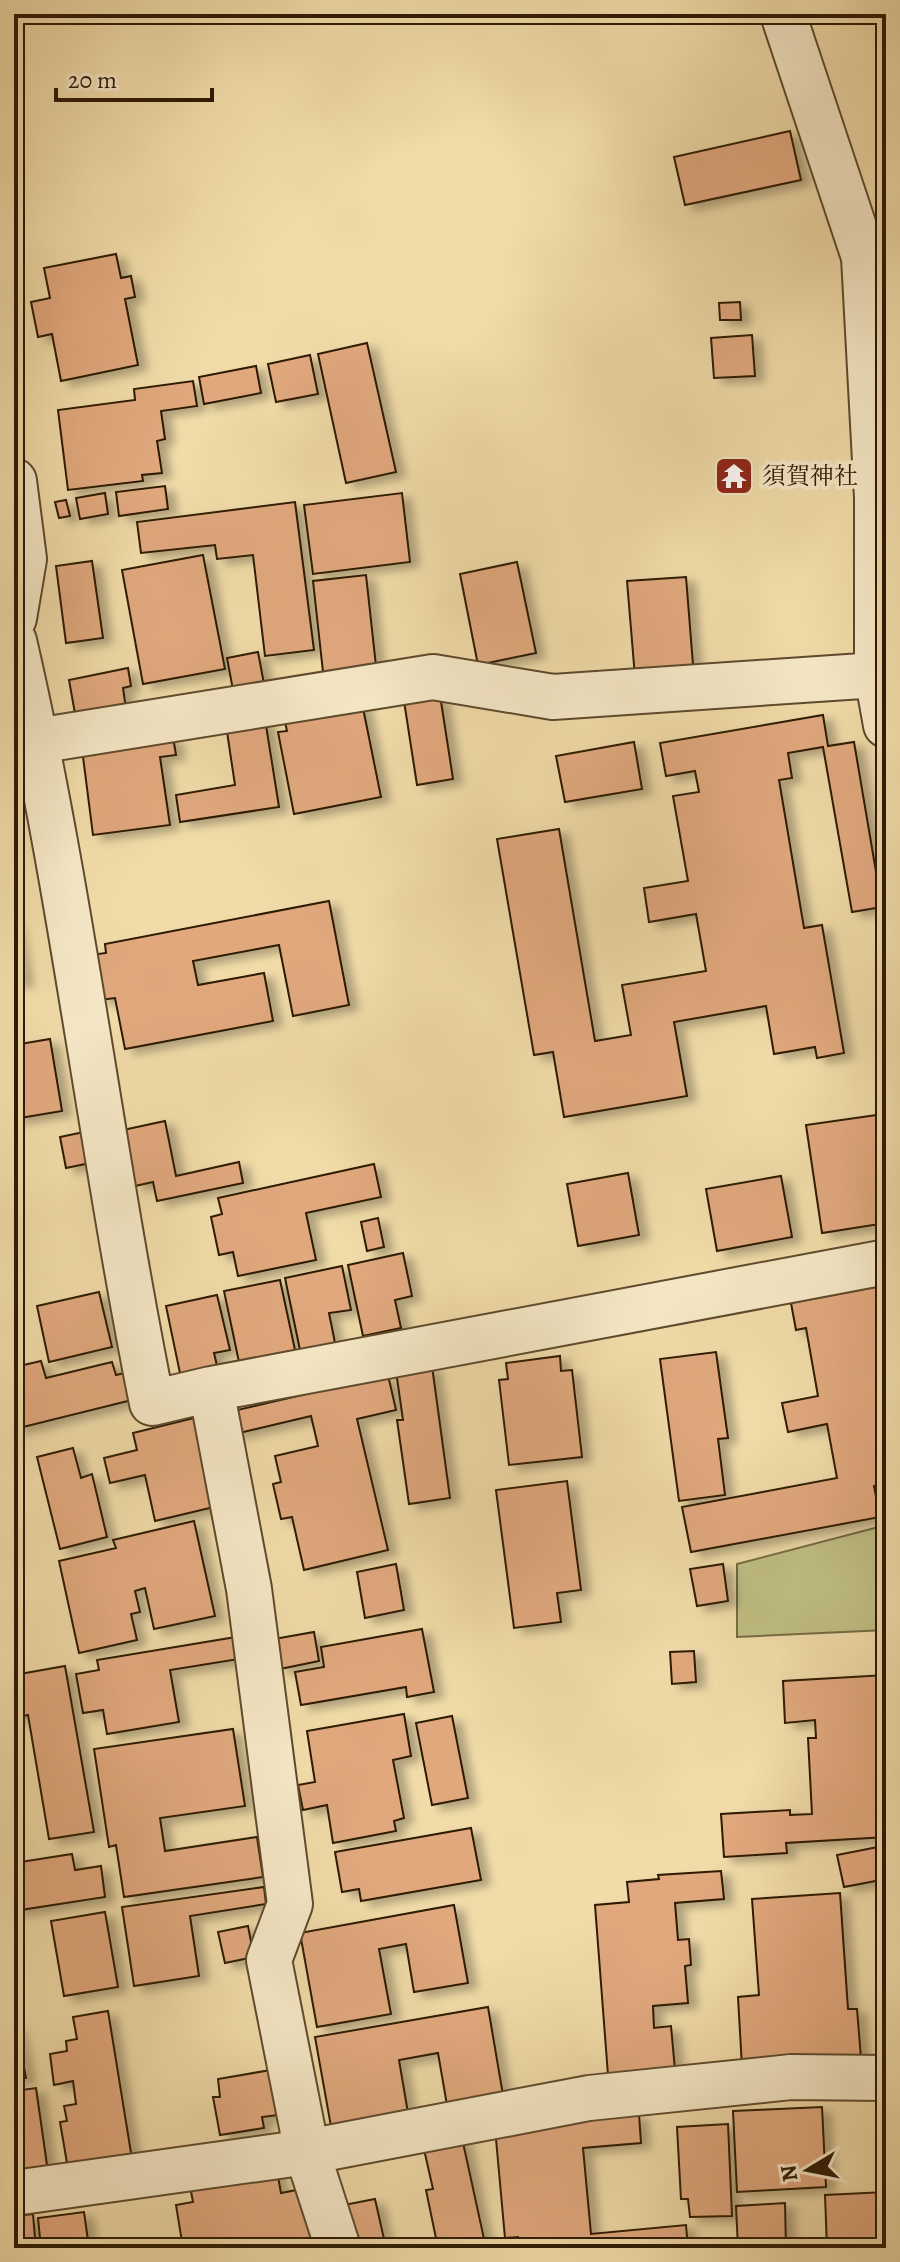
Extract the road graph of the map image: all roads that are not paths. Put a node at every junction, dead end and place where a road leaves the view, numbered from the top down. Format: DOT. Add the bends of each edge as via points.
graph roads {
  1 [pos="783,14"];
  2 [pos="14,481"];
  3 [pos="881,497"];
  4 [pos="14,618"];
  5 [pos="14,641"];
  6 [pos="877,675"];
  7 [pos="886,725"];
  8 [pos="37,741"];
  9 [pos="886,1262"];
  10 [pos="211,1389"];
  11 [pos="886,2078"];
  12 [pos="307,2152"];
  13 [pos="14,2193"];
  14 [pos="338,2248"];
  1 -- 3 [label="street" via="864,257"];
  2 -- 4 [label="street" via="24,559"];
  3 -- 6 [label="street"];
  5 -- 8 [label="street"];
  6 -- 7 [label="street"];
  6 -- 8 [label="street" via="553,697 433,677"];
  8 -- 10 [label="street" via="152,1403"];
  9 -- 10 [label="street"];
  10 -- 12 [label="street" via="249,1589 290,1904 269,1960"];
  11 -- 12 [label="street" via="791,2077 589,2098"];
  12 -- 13 [label="street"];
  12 -- 14 [label="street"];
}
